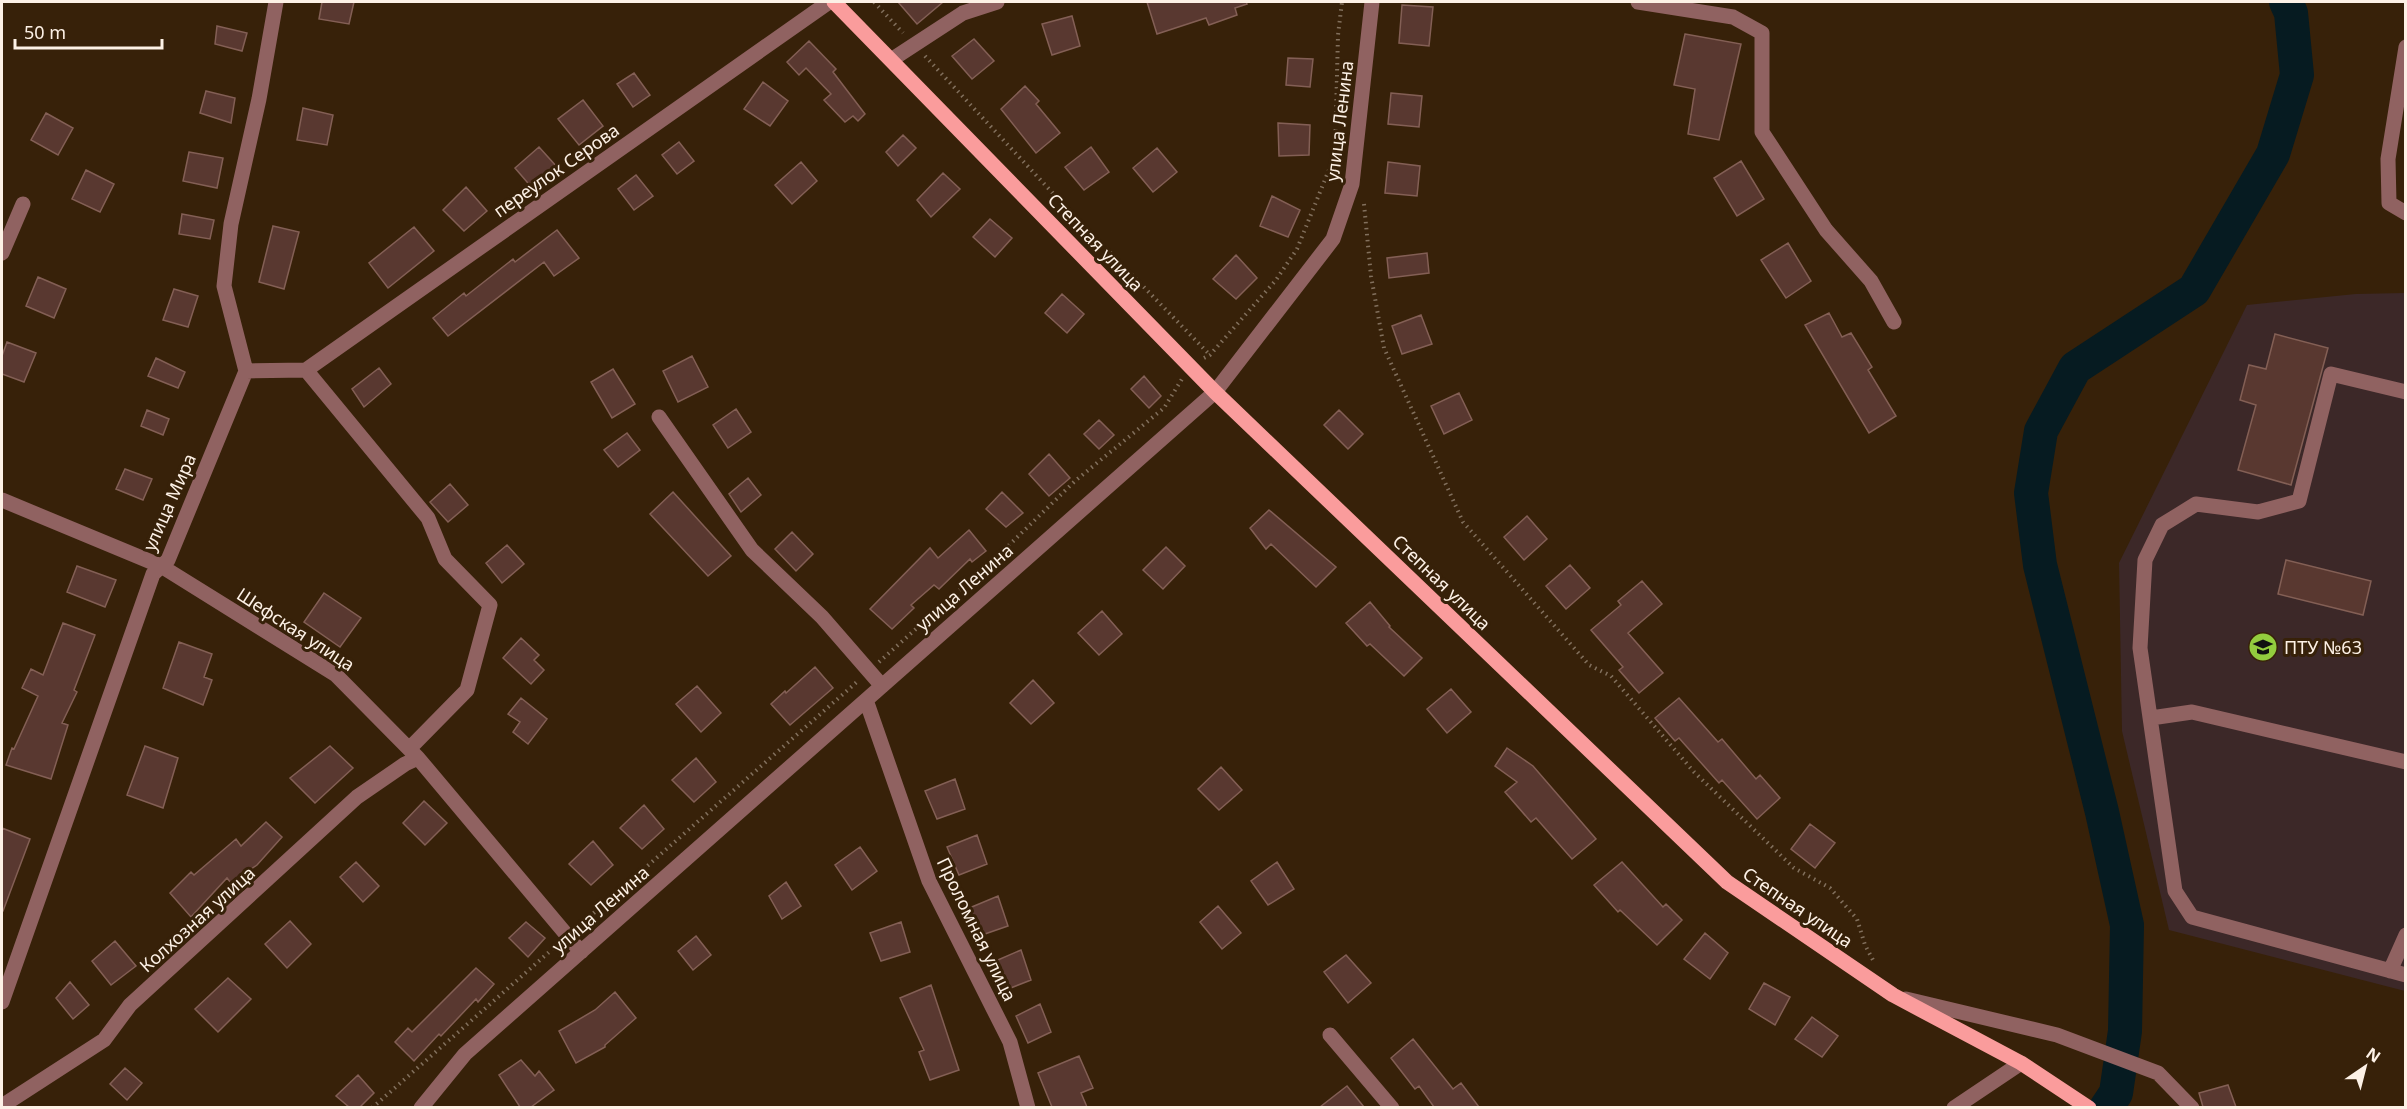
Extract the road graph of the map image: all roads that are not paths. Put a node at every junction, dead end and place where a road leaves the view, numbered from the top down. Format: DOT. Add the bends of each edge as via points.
graph roads {
  1 [pos="276,2"];
  2 [pos="829,2"];
  3 [pos="834,2"];
  4 [pos="997,2"];
  5 [pos="1372,2"];
  6 [pos="1638,2"];
  7 [pos="1716,8"];
  8 [pos="2406,47"];
  9 [pos="891,60"];
  10 [pos="23,204"];
  11 [pos="2406,213"];
  12 [pos="2,253"];
  13 [pos="1894,322"];
  14 [pos="306,370"];
  15 [pos="246,371"];
  16 [pos="1215,392"];
  17 [pos="2406,392"];
  18 [pos="659,417"];
  19 [pos="2,500"];
  20 [pos="161,566"];
  21 [pos="882,686"];
  22 [pos="866,700"];
  23 [pos="2151,718"];
  24 [pos="414,753"];
  25 [pos="2406,762"];
  26 [pos="2406,935"];
  27 [pos="581,952"];
  28 [pos="2390,971"];
  29 [pos="2406,975"];
  30 [pos="1893,996"];
  31 [pos="2,1002"];
  32 [pos="1330,1035"];
  33 [pos="2021,1063"];
  34 [pos="2,1106"];
  35 [pos="421,1107"];
  36 [pos="1028,1107"];
  37 [pos="1392,1107"];
  38 [pos="1954,1107"];
  39 [pos="2089,1107"];
  40 [pos="2192,1107"];
  1 -- 15 [label="street" via="231,224 224,286"];
  2 -- 14 [label="street, переулок Серова"];
  3 -- 9 [label="main road, Степная улица"];
  4 -- 9 [label="street" via="963,13"];
  5 -- 16 [label="street, улица Ленина" via="1352,184 1333,239"];
  6 -- 7 [label="street"];
  7 -- 13 [label="street" via="1762,33 1762,132 1826,230 1871,282"];
  8 -- 11 [label="street" via="2388,159 2390,203"];
  9 -- 16 [label="main road, Степная улица"];
  10 -- 12 [label="street"];
  14 -- 15 [label="street"];
  14 -- 24 [label="street" via="428,518 444,559 490,605 466,690"];
  15 -- 20 [label="street, улица Мира" via="168,560"];
  16 -- 21 [label="street, улица Ленина"];
  16 -- 30 [label="main road, Степная улица" via="1727,882"];
  17 -- 23 [label="street" via="2331,374 2298,501 2258,512 2196,504 2162,525 2145,560 2140,648"];
  18 -- 21 [label="street" via="752,550 822,617"];
  19 -- 20 [label="street, Шефская улица"];
  20 -- 24 [label="street, Шефская улица" via="336,675"];
  20 -- 31 [label="street, улица Мира" via="153,574"];
  21 -- 22 [label="street, улица Ленина"];
  22 -- 27 [label="street, улица Ленина"];
  22 -- 36 [label="street, Проломная улица" via="929,881 1010,1042"];
  23 -- 25 [label="street" via="2192,712"];
  23 -- 28 [label="street" via="2175,891 2192,917"];
  24 -- 27 [label="street, Шефская улица"];
  24 -- 34 [label="street, Колхозная улица" via="405,764 357,797 130,1005 104,1040"];
  26 -- 28 [label="street"];
  27 -- 35 [label="street, улица Ленина" via="465,1054"];
  28 -- 29 [label="street"];
  30 -- 33 [label="main road, Степная улица"];
  30 -- 40 [label="street" via="2057,1035 2158,1073"];
  32 -- 37 [label="street"];
  33 -- 38 [label="street"];
  33 -- 39 [label="main road, Степная улица"];
}
